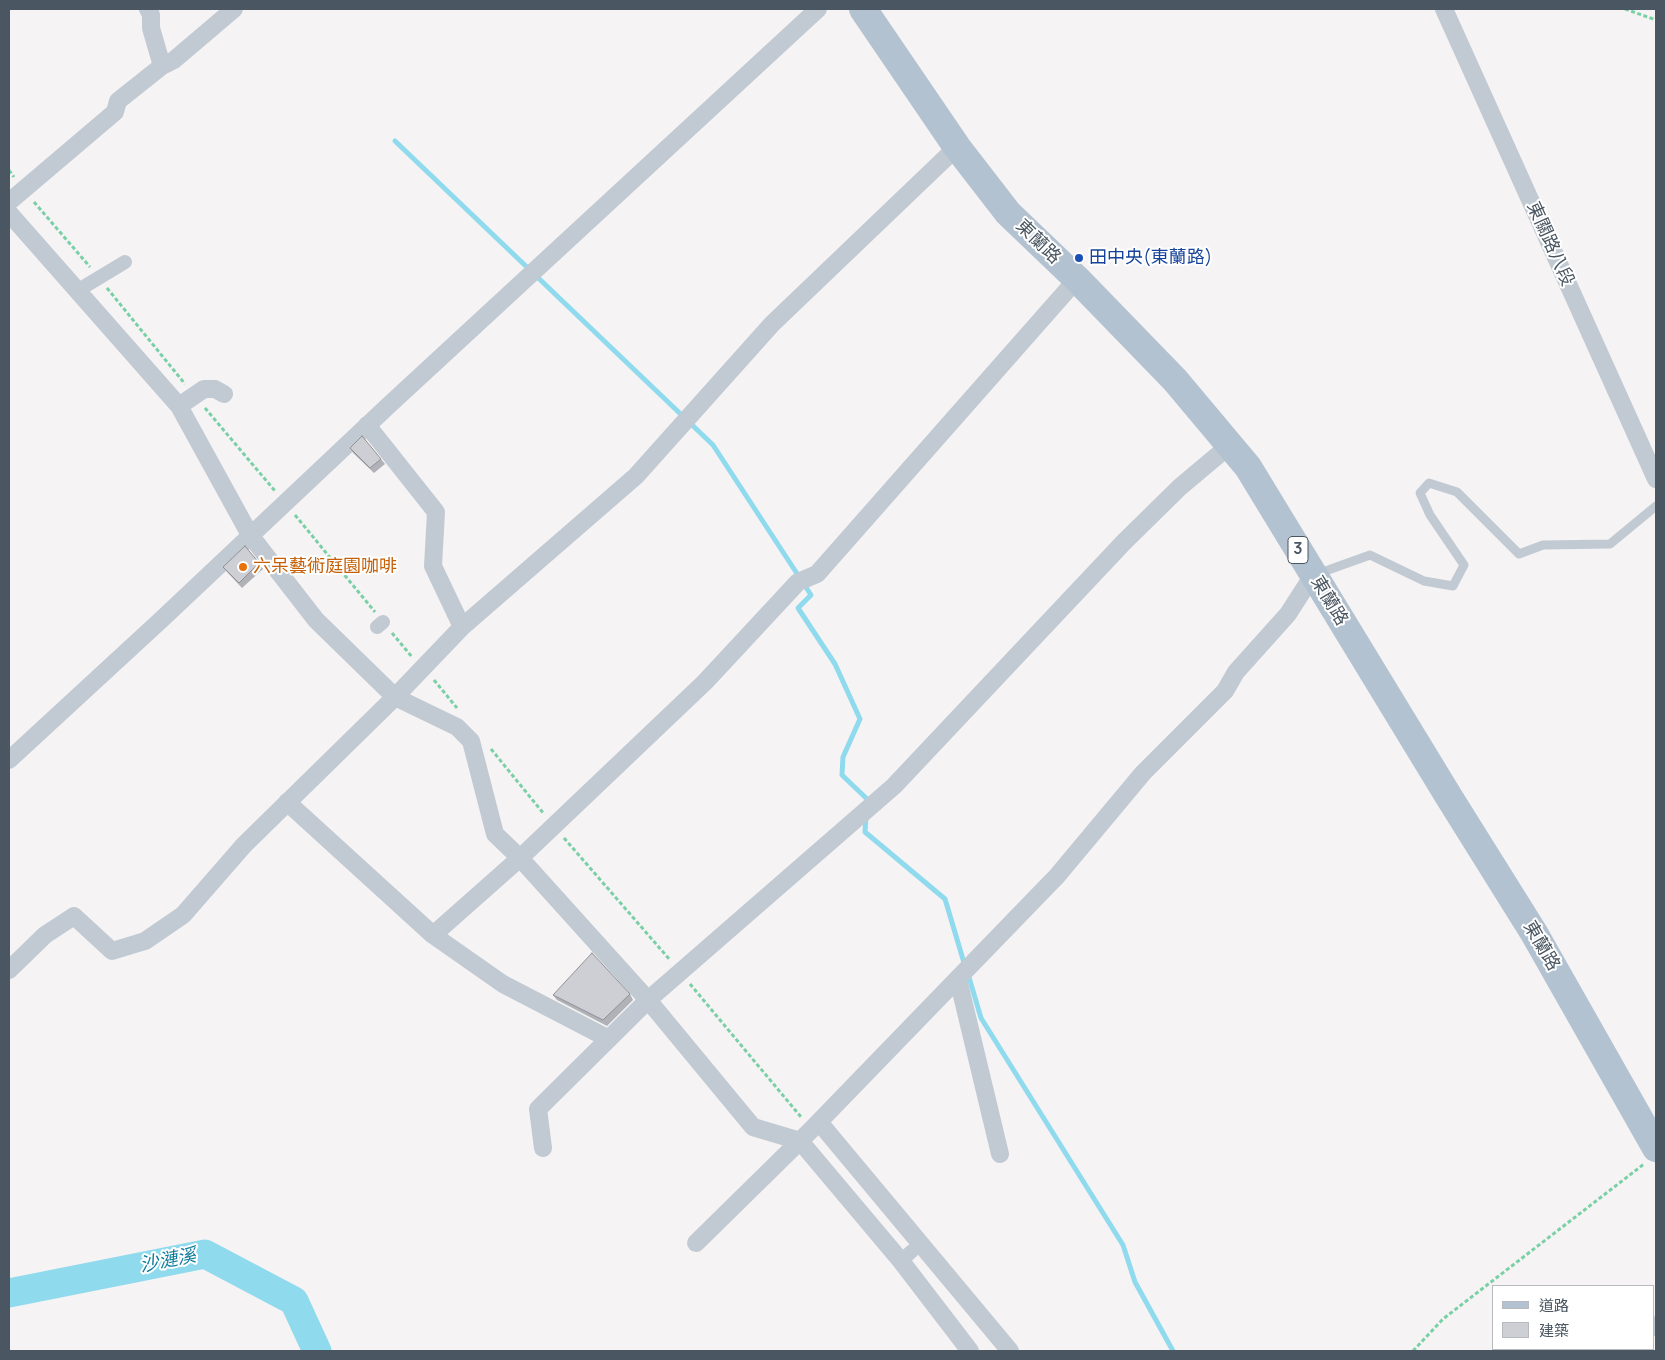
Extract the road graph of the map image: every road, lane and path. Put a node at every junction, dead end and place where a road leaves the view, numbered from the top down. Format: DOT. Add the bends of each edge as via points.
graph roads {
  1 [pos="148,9"];
  2 [pos="234,9"];
  3 [pos="818,9"];
  4 [pos="863,9"];
  5 [pos="1444,9"];
  6 [pos="1625,9"];
  7 [pos="1656,20"];
  8 [pos="162,66"];
  9 [pos="957,147"];
  10 [pos="9,170"];
  11 [pos="14,176"];
  12 [pos="31,200"];
  13 [pos="9,202"];
  14 [pos="9,213"];
  15 [pos="125,262"];
  16 [pos="99,277"];
  17 [pos="1077,279"];
  18 [pos="77,291"];
  19 [pos="224,394"];
  20 [pos="194,396"];
  21 [pos="179,406"];
  22 [pos="367,425"];
  23 [pos="1230,445"];
  24 [pos="1656,479"];
  25 [pos="286,503"];
  26 [pos="1656,506"];
  27 [pos="250,535"];
  28 [pos="1314,575"];
  29 [pos="462,627"];
  30 [pos="414,659"];
  31 [pos="432,678"];
  32 [pos="395,697"];
  33 [pos="463,715"];
  34 [pos="487,745"];
  35 [pos="9,760"];
  36 [pos="287,802"];
  37 [pos="554,826"];
  38 [pos="520,858"];
  39 [pos="433,935"];
  40 [pos="9,970"];
  41 [pos="680,972"];
  42 [pos="958,979"];
  43 [pos="648,1000"];
  44 [pos="609,1039"];
  45 [pos="810,1131"];
  46 [pos="543,1148"];
  47 [pos="1000,1154"];
  48 [pos="1652,1154"];
  49 [pos="696,1243"];
  50 [pos="970,1351"];
  51 [pos="1010,1351"];
  52 [pos="1412,1351"];
  1 -- 8 [label="street"];
  2 -- 8 [label="street" via="174,60"];
  3 -- 22 [label="street"];
  4 -- 9 [label="main road, 東蘭路 / 3"];
  5 -- 24 [label="street, 東關路八段"];
  6 -- 7 [label="path"];
  8 -- 13 [label="street" via="118,101 115,112"];
  9 -- 17 [label="main road, 東蘭路 / 3" via="1008,213"];
  9 -- 29 [label="street" via="772,324 636,476"];
  10 -- 11 [label="path"];
  12 -- 16 [label="path"];
  14 -- 18 [label="street"];
  15 -- 16 [label="street"];
  16 -- 18 [label="street"];
  16 -- 20 [label="path"];
  17 -- 23 [label="main road, 東蘭路 / 3" via="1175,380"];
  17 -- 37 [label="street" via="817,574 798,582 705,682"];
  18 -- 21 [label="street"];
  19 -- 20 [label="street" via="215,389 204,389"];
  20 -- 21 [label="street"];
  20 -- 25 [label="path"];
  21 -- 27 [label="street"];
  22 -- 25 [label="street"];
  22 -- 29 [label="street" via="436,512 433,566"];
  23 -- 28 [label="main road, 東蘭路 / 3" via="1248,468"];
  23 -- 41 [label="street" via="1124,542 894,786"];
  25 -- 27 [label="street"];
  25 -- 30 [label="path" via="380,624"];
  26 -- 28 [label="lane" via="1610,544 1543,544 1519,554 1457,492 1429,483 1420,493 1430,515 1464,565 1453,586 1424,581 1370,555"];
  27 -- 32 [label="street" via="316,620"];
  27 -- 35 [label="street"];
  28 -- 42 [label="street" via="1288,614 1236,672 1225,692 1143,773 1057,876"];
  28 -- 48 [label="main road, 東蘭路 / 3" via="1534,932"];
  29 -- 32 [label="street"];
  31 -- 33 [label="path"];
  32 -- 36 [label="street"];
  32 -- 38 [label="street" via="457,727 471,741 495,834"];
  34 -- 37 [label="path"];
  36 -- 39 [label="street"];
  36 -- 40 [label="street" via="244,845 183,915 145,942 112,951 74,916 45,935"];
  37 -- 38 [label="street"];
  37 -- 41 [label="path"];
  38 -- 39 [label="street"];
  38 -- 43 [label="street"];
  39 -- 44 [label="street" via="503,984"];
  41 -- 43 [label="street"];
  41 -- 45 [label="path"];
  42 -- 45 [label="street"];
  42 -- 47 [label="street"];
  43 -- 44 [label="street"];
  43 -- 45 [label="street" via="753,1127"];
  44 -- 46 [label="street" via="538,1109"];
  45 -- 49 [label="street"];
  45 -- 50 [label="street" via="906,1256"];
  45 -- 51 [label="street"];
  48 -- 52 [label="path" via="1443,1319"];
}
